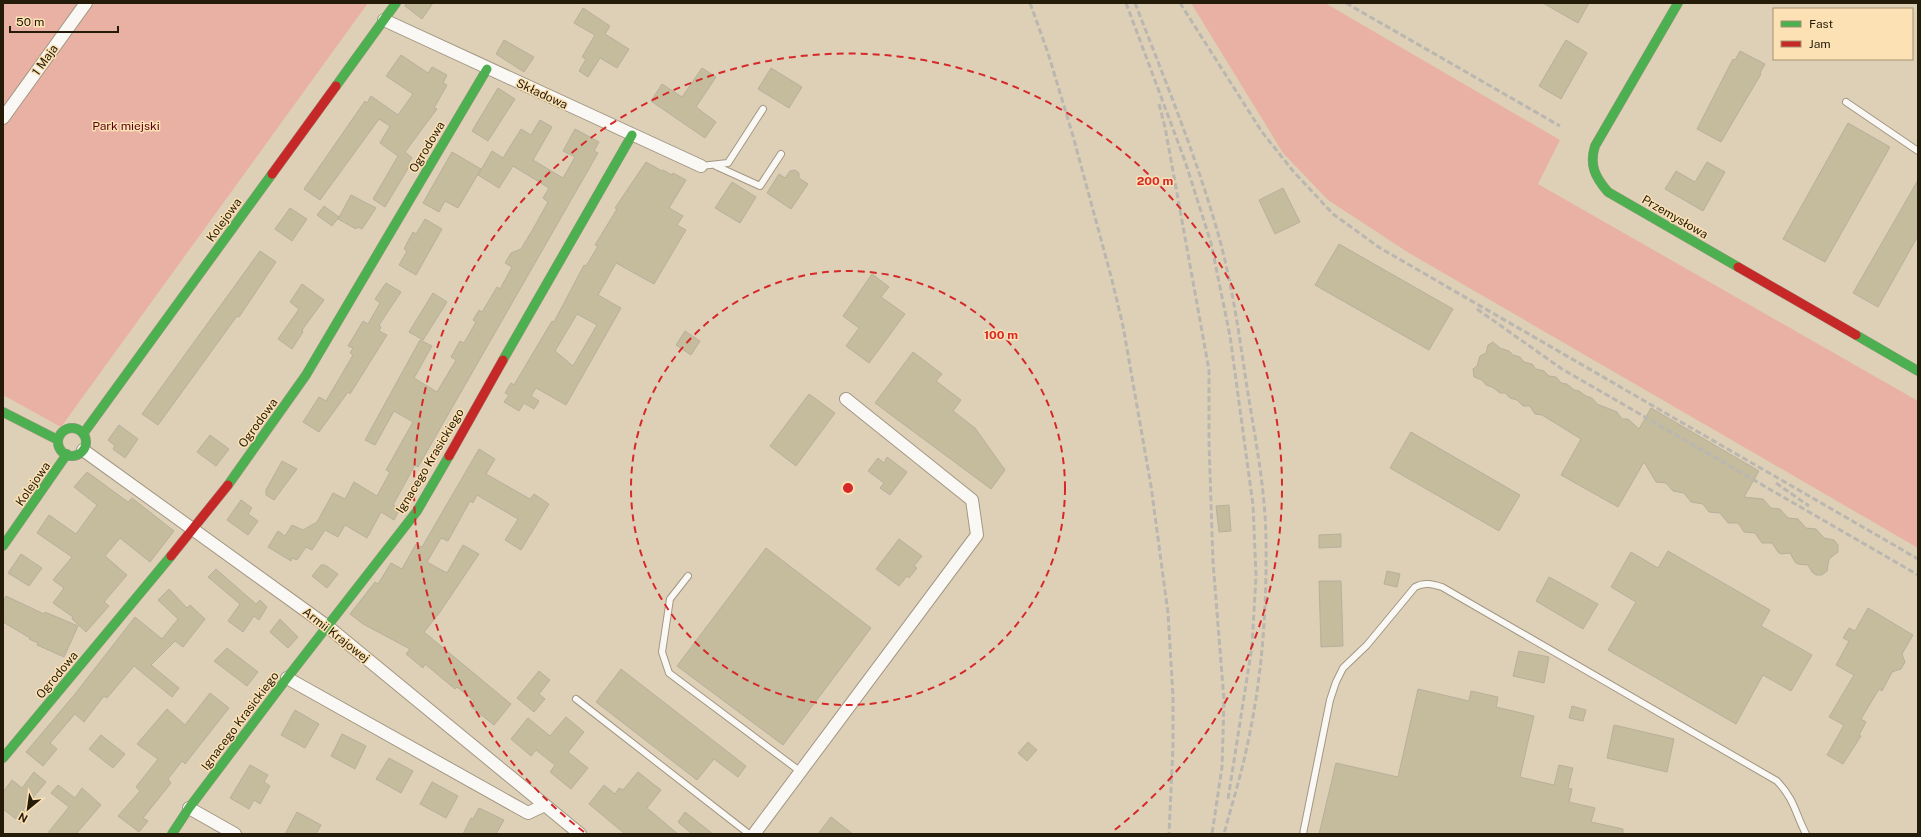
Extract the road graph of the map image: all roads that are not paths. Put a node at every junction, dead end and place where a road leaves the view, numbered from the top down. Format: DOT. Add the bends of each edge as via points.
graph roads {
  1 [pos="86,3"];
  2 [pos="396,3"];
  3 [pos="1678,3"];
  4 [pos="384,20"];
  5 [pos="488,69"];
  6 [pos="1846,102"];
  7 [pos="763,109"];
  8 [pos="3,118"];
  9 [pos="632,135"];
  10 [pos="1918,151"];
  11 [pos="781,154"];
  12 [pos="701,166"];
  13 [pos="716,166"];
  14 [pos="1918,371"];
  15 [pos="846,399"];
  16 [pos="3,412"];
  17 [pos="83,434"];
  18 [pos="58,440"];
  19 [pos="83,450"];
  20 [pos="67,454"];
  21 [pos="193,530"];
  22 [pos="3,546"];
  23 [pos="688,576"];
  24 [pos="327,626"];
  25 [pos="287,678"];
  26 [pos="576,699"];
  27 [pos="3,758"];
  28 [pos="802,772"];
  29 [pos="545,805"];
  30 [pos="189,808"];
  31 [pos="172,834"];
  32 [pos="235,834"];
  33 [pos="580,834"];
  34 [pos="749,834"];
  35 [pos="754,834"];
  36 [pos="1303,834"];
  37 [pos="1806,834"];
  1 -- 8 [label="street, 1 Maja"];
  2 -- 4 [label="street, Kolejowa"];
  3 -- 14 [label="street, Przemysłowa" via="1595,146 1591,156 1596,179 1608,192"];
  4 -- 5 [label="street, Składowa"];
  4 -- 17 [label="street, Kolejowa"];
  5 -- 9 [label="street, Składowa"];
  5 -- 21 [label="street, Ogrodowa" via="306,375"];
  6 -- 10 [label="lane"];
  7 -- 13 [label="lane" via="728,163"];
  9 -- 12 [label="street, Składowa"];
  9 -- 24 [label="street, Ignacego Krasickiego" via="417,511"];
  11 -- 13 [label="lane" via="760,186"];
  12 -- 13 [label="lane"];
  15 -- 28 [label="street" via="972,500 977,534"];
  16 -- 18 [label="street"];
  17 -- 18 [label="street" via="76,428 66,429"];
  17 -- 19 [label="street"];
  18 -- 20 [label="street" via="60,449"];
  19 -- 20 [label="street" via="76,455"];
  19 -- 21 [label="street, Armii Krajowej"];
  20 -- 22 [label="street, Kolejowa"];
  21 -- 24 [label="street, Armii Krajowej"];
  21 -- 27 [label="street, Ogrodowa"];
  23 -- 28 [label="lane" via="670,599 662,652 669,672"];
  24 -- 25 [label="street, Ignacego Krasickiego"];
  24 -- 29 [label="street, Armii Krajowej"];
  25 -- 29 [label="street" via="528,812"];
  25 -- 30 [label="street, Ignacego Krasickiego"];
  26 -- 34 [label="lane"];
  28 -- 35 [label="street"];
  29 -- 33 [label="street, Armii Krajowej"];
  30 -- 31 [label="street, Ignacego Krasickiego"];
  30 -- 32 [label="street"];
  36 -- 37 [label="lane" via="1330,700 1336,682 1344,668 1367,645 1415,587 1422,583 1442,587 1777,781 1788,792"];
}
